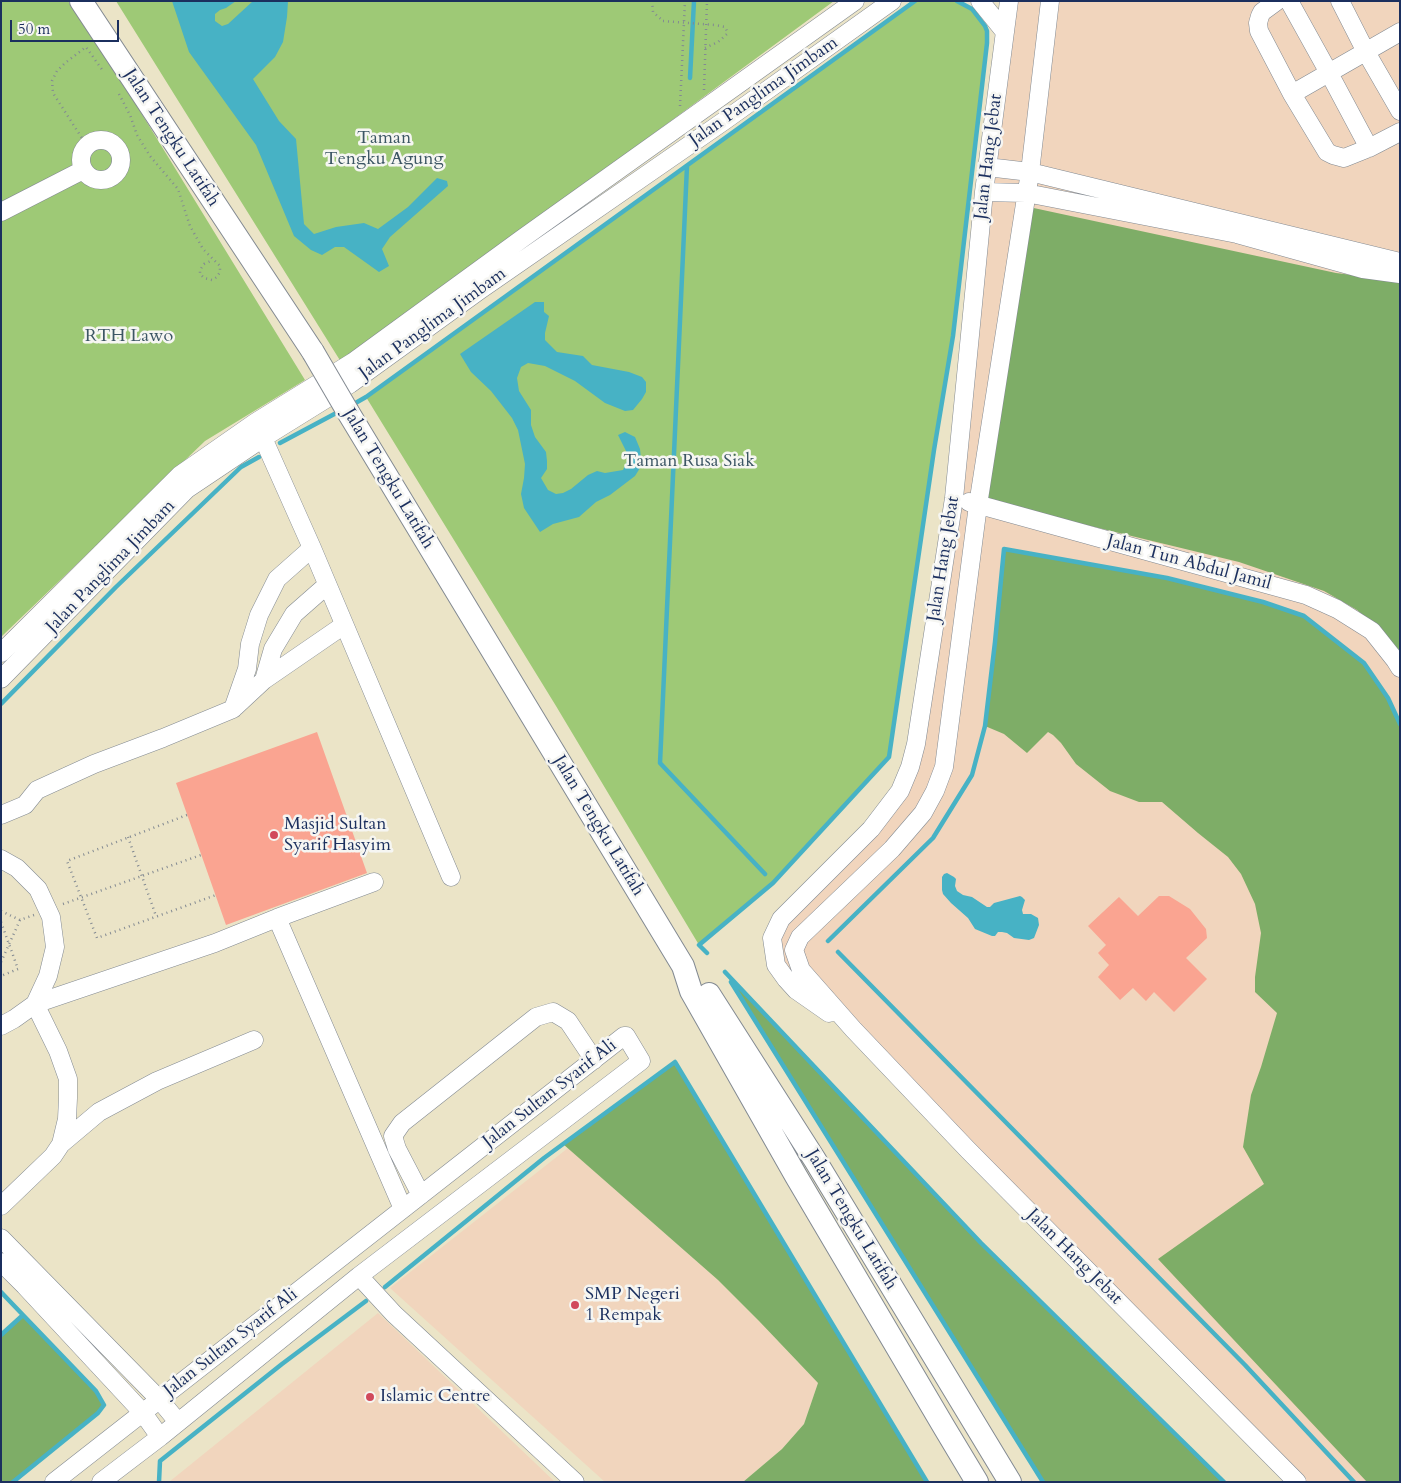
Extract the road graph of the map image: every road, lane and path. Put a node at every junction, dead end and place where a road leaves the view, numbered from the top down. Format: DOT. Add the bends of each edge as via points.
graph roads {
  1 [pos="80,1"];
  2 [pos="652,1"];
  3 [pos="685,1"];
  4 [pos="707,1"];
  5 [pos="854,1"];
  6 [pos="892,1"];
  7 [pos="980,1"];
  8 [pos="1009,1"];
  9 [pos="1050,1"];
  10 [pos="1277,1"];
  11 [pos="1289,1"];
  12 [pos="1340,1"];
  13 [pos="1005,32"];
  14 [pos="1400,32"];
  15 [pos="705,48"];
  16 [pos="1366,52"];
  17 [pos="1330,73"];
  18 [pos="106,75"];
  19 [pos="116,89"];
  20 [pos="704,92"];
  21 [pos="1292,94"];
  22 [pos="688,103"];
  23 [pos="1400,111"];
  24 [pos="1400,132"];
  25 [pos="87,146"];
  26 [pos="1370,148"];
  27 [pos="987,167"];
  28 [pos="84,170"];
  29 [pos="1030,172"];
  30 [pos="984,192"];
  31 [pos="1026,193"];
  32 [pos="1,212"];
  33 [pos="213,260"];
  34 [pos="1400,262"];
  35 [pos="1400,274"];
  36 [pos="259,430"];
  37 [pos="954,498"];
  38 [pos="978,505"];
  39 [pos="312,548"];
  40 [pos="327,585"];
  41 [pos="344,625"];
  42 [pos="1,653"];
  43 [pos="1400,668"];
  44 [pos="1,679"];
  45 [pos="264,680"];
  46 [pos="233,709"];
  47 [pos="1,815"];
  48 [pos="187,815"];
  49 [pos="128,837"];
  50 [pos="201,855"];
  51 [pos="1,859"];
  52 [pos="141,876"];
  53 [pos="450,876"];
  54 [pos="374,882"];
  55 [pos="216,895"];
  56 [pos="81,898"];
  57 [pos="48,909"];
  58 [pos="1,912"];
  59 [pos="156,917"];
  60 [pos="277,918"];
  61 [pos="1,922"];
  62 [pos="10,944"];
  63 [pos="1,962"];
  64 [pos="683,966"];
  65 [pos="1,976"];
  66 [pos="36,1004"];
  67 [pos="1,1026"];
  68 [pos="853,1029"];
  69 [pos="254,1040"];
  70 [pos="594,1060"];
  71 [pos="61,1144"];
  72 [pos="421,1195"];
  73 [pos="1,1206"];
  74 [pos="403,1209"];
  75 [pos="1,1238"];
  76 [pos="1,1262"];
  77 [pos="359,1276"];
  78 [pos="160,1399"];
  79 [pos="143,1413"];
  80 [pos="178,1422"];
  81 [pos="160,1437"];
  82 [pos="113,1479"];
  83 [pos="54,1482"];
  84 [pos="575,1482"];
  85 [pos="977,1482"];
  86 [pos="1010,1482"];
  87 [pos="1297,1482"];
  1 -- 64 [label="main road, Jalan Tengku Latifah, bridge" via="313,352"];
  2 -- 15 [label="path, bridge" via="653,12 663,21 725,27 727,34"];
  3 -- 22 [label="path" via="680,109"];
  4 -- 15 [label="path"];
  5 -- 36 [label="street, Jalan Panglima Jimbam"];
  6 -- 36 [label="street, Jalan Panglima Jimbam" via="350,384"];
  7 -- 13 [label="street"];
  8 -- 13 [label="street, Jalan Hang Jebat"];
  9 -- 29 [label="street, Jalan Hang Jebat"];
  10 -- 21 [label="street" via="1262,12 1259,31"];
  11 -- 17 [label="street"];
  12 -- 16 [label="street"];
  13 -- 27 [label="street, Jalan Hang Jebat"];
  14 -- 16 [label="street"];
  15 -- 20 [label="path"];
  16 -- 17 [label="street"];
  16 -- 23 [label="street"];
  17 -- 21 [label="street"];
  17 -- 26 [label="street"];
  18 -- 25 [label="path" via="86,47 57,71 52,81 54,93"];
  19 -- 33 [label="path" via="150,156 178,189 190,226"];
  21 -- 26 [label="street" via="1328,152 1344,158"];
  24 -- 26 [label="street"];
  25 -- 28 [label="street" via="81,158"];
  25 -- 28 [label="street" via="98,140 111,143 121,159 120,166 106,179 93,179"];
  27 -- 29 [label="street"];
  27 -- 30 [label="street, Jalan Hang Jebat"];
  28 -- 32 [label="street"];
  29 -- 31 [label="street, Jalan Hang Jebat"];
  29 -- 34 [label="street"];
  30 -- 31 [label="street"];
  30 -- 37 [label="street, Jalan Hang Jebat"];
  31 -- 35 [label="street" via="1237,234 1364,269"];
  31 -- 38 [label="street, Jalan Hang Jebat"];
  33 -- 33 [label="path" via="220,266 220,272 212,280 204,278 200,270"];
  36 -- 39 [label="street"];
  36 -- 42 [label="street, Jalan Panglima Jimbam" via="180,475"];
  36 -- 44 [label="street, Jalan Panglima Jimbam" via="188,489"];
  37 -- 38 [label="street, Jalan Tun Abdul Jamil"];
  37 -- 68 [label="street, Jalan Hang Jebat" via="910,767 900,791 871,829 781,920 772,938 776,964 786,979 796,990"];
  38 -- 43 [label="street, Jalan Tun Abdul Jamil" via="1306,595 1337,609 1372,631"];
  38 -- 68 [label="street, Jalan Hang Jebat" via="944,767 935,791 923,813 892,849 800,937 794,950 800,970"];
  39 -- 40 [label="street"];
  39 -- 46 [label="street" via="277,579 259,615 247,669"];
  40 -- 41 [label="street"];
  40 -- 45 [label="street" via="294,614 273,649"];
  41 -- 45 [label="street"];
  41 -- 53 [label="street"];
  45 -- 46 [label="street"];
  46 -- 47 [label="street" via="37,790 25,805"];
  48 -- 49 [label="path"];
  49 -- 52 [label="path"];
  49 -- 56 [label="path" via="67,861"];
  50 -- 52 [label="path"];
  51 -- 57 [label="street" via="17,868 38,889"];
  52 -- 56 [label="path"];
  52 -- 59 [label="path"];
  54 -- 60 [label="street"];
  55 -- 59 [label="path"];
  56 -- 57 [label="path"];
  56 -- 59 [label="path" via="97,938"];
  57 -- 66 [label="street" via="55,947 48,976"];
  58 -- 62 [label="path" via="20,920"];
  60 -- 66 [label="street" via="214,944"];
  60 -- 74 [label="street"];
  61 -- 62 [label="path"];
  62 -- 63 [label="path"];
  62 -- 65 [label="path" via="18,969"];
  64 -- 85 [label="main road, Jalan Tengku Latifah" via="691,991 796,1176"];
  64 -- 86 [label="main road, Jalan Tengku Latifah" via="702,984 810,1152"];
  66 -- 67 [label="street"];
  66 -- 71 [label="street" via="68,1079 67,1119"];
  68 -- 87 [label="street, Jalan Hang Jebat" via="968,1150"];
  69 -- 71 [label="street" via="157,1081 99,1112"];
  70 -- 72 [label="street, Jalan Sultan Syarif Ali"];
  70 -- 72 [label="street" via="568,1021 553,1012 536,1017 402,1123 393,1136"];
  70 -- 77 [label="street, Jalan Sultan Syarif Ali" via="625,1036 641,1061"];
  71 -- 73 [label="street" via="40,1170"];
  72 -- 74 [label="street, Jalan Sultan Syarif Ali"];
  74 -- 78 [label="street, Jalan Sultan Syarif Ali"];
  75 -- 78 [label="street"];
  76 -- 79 [label="street"];
  77 -- 80 [label="street, Jalan Sultan Syarif Ali"];
  77 -- 84 [label="street" via="394,1314"];
  78 -- 79 [label="street, Jalan Sultan Syarif Ali"];
  78 -- 80 [label="street"];
  79 -- 81 [label="street"];
  79 -- 83 [label="street, Jalan Sultan Syarif Ali"];
  80 -- 81 [label="street, Jalan Sultan Syarif Ali"];
  81 -- 82 [label="street, Jalan Sultan Syarif Ali"];
}
